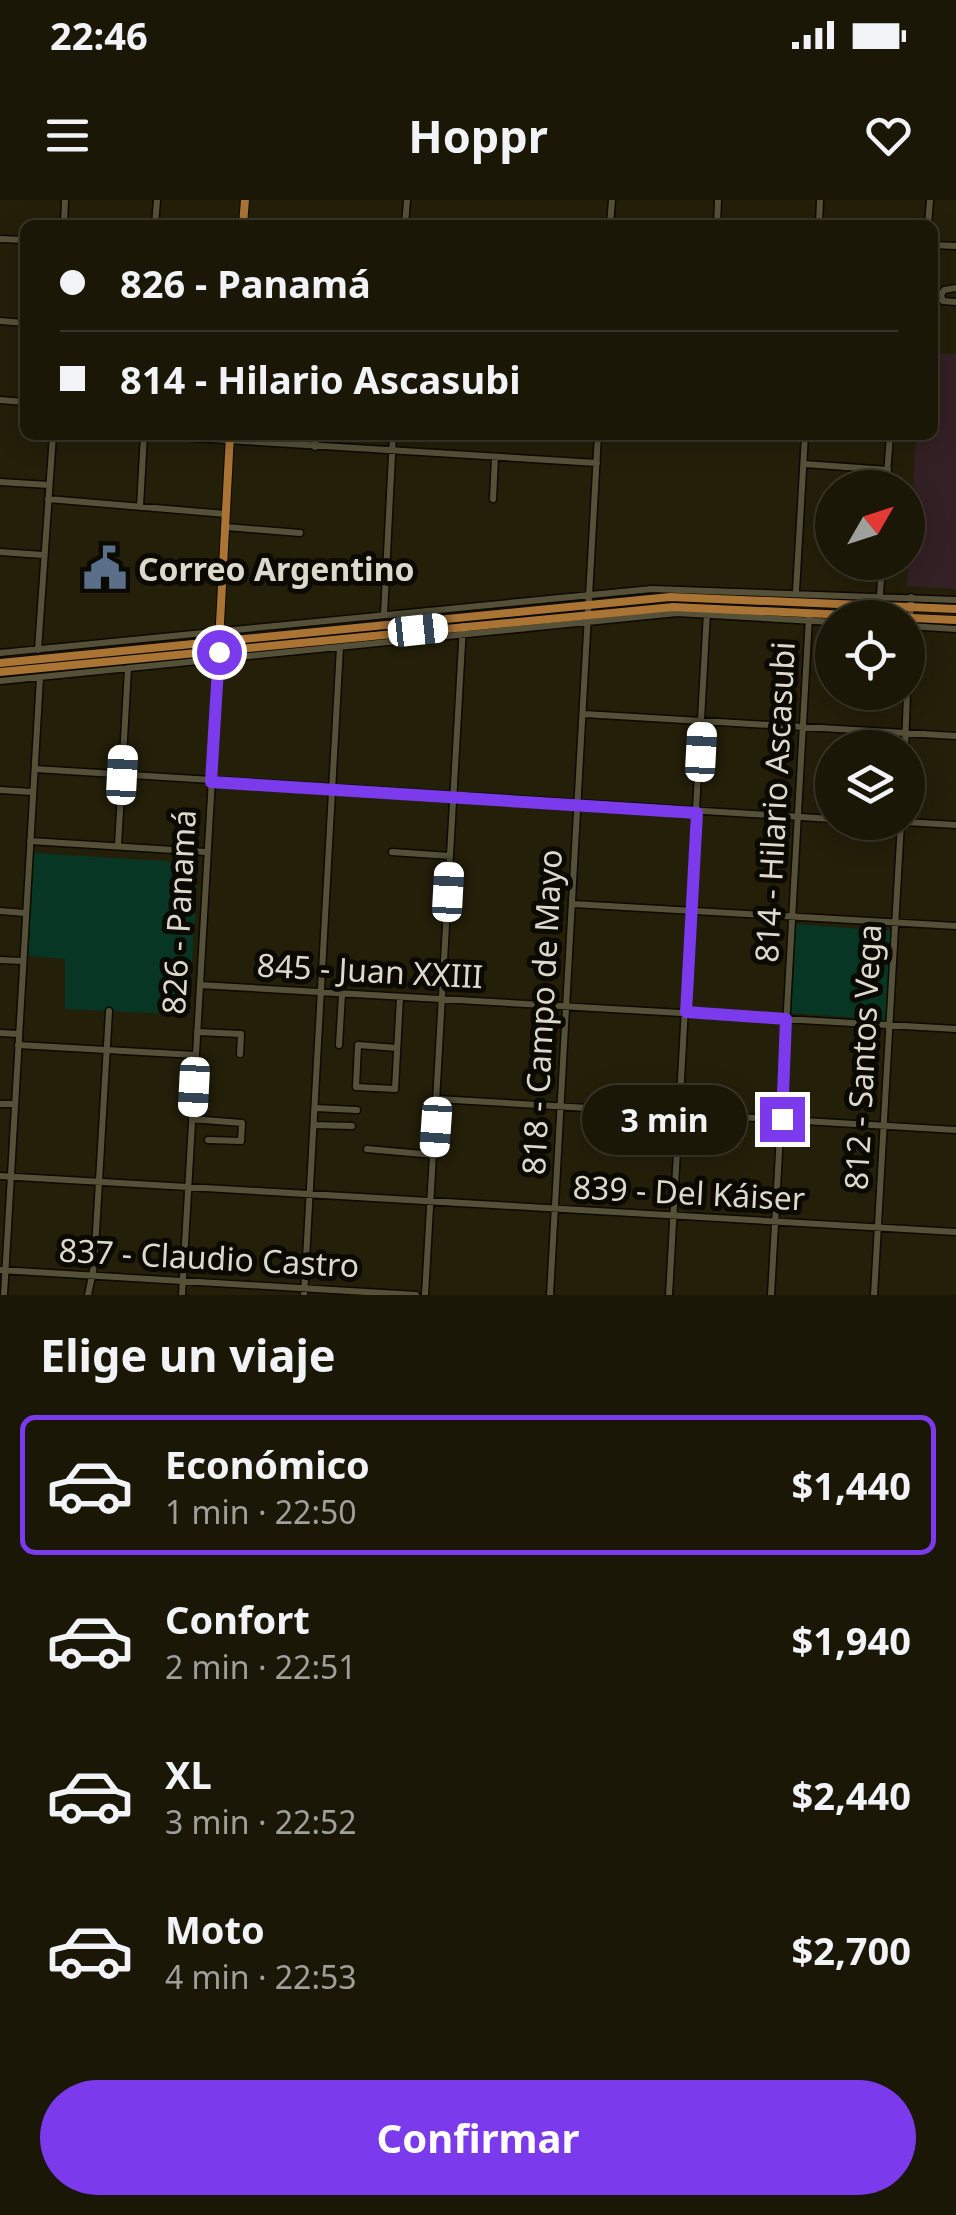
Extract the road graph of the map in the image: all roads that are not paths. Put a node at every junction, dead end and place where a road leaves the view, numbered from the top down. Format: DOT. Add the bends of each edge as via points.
graph roads {
  1 [pos="956,288"];
  2 [pos="956,302"];
  3 [pos="52,440"];
  4 [pos="145,440"];
  5 [pos="230,440"];
  6 [pos="251,440"];
  7 [pos="316,440"];
  8 [pos="393,440"];
  9 [pos="598,440"];
  10 [pos="806,440"];
  11 [pos="890,440"];
  12 [pos="315,446"];
  13 [pos="392,452"];
  14 [pos="495,458"];
  15 [pos="597,463"];
  16 [pos="804,464"];
  17 [pos="888,470"];
  18 [pos="0,482"];
  19 [pos="50,485"];
  20 [pos="48,499"];
  21 [pos="493,499"];
  22 [pos="140,506"];
  23 [pos="226,514"];
  24 [pos="226,528"];
  25 [pos="300,533"];
  26 [pos="0,552"];
  27 [pos="43,554"];
  28 [pos="881,580"];
  29 [pos="679,588"];
  30 [pos="796,591"];
  31 [pos="880,595"];
  32 [pos="696,597"];
  33 [pos="825,600"];
  34 [pos="902,600"];
  35 [pos="956,600"];
  36 [pos="925,601"];
  37 [pos="925,604"];
  38 [pos="590,608"];
  39 [pos="956,609"];
  40 [pos="707,610"];
  41 [pos="384,614"];
  42 [pos="809,616"];
  43 [pos="815,616"];
  44 [pos="815,618"];
  45 [pos="956,620"];
  46 [pos="925,622"];
  47 [pos="925,625"];
  48 [pos="463,626"];
  49 [pos="339,628"];
  50 [pos="956,629"];
  51 [pos="464,636"];
  52 [pos="220,637"];
  53 [pos="340,643"];
  54 [pos="38,650"];
  55 [pos="0,653"];
  56 [pos="219,656"];
  57 [pos="0,663"];
  58 [pos="128,668"];
  59 [pos="0,672"];
  60 [pos="39,673"];
  61 [pos="0,681"];
  62 [pos="584,714"];
  63 [pos="702,722"];
  64 [pos="804,727"];
  65 [pos="855,730"];
  66 [pos="925,734"];
  67 [pos="956,736"];
  68 [pos="34,769"];
  69 [pos="122,775"];
  70 [pos="211,782"];
  71 [pos="0,790"];
  72 [pos="333,790"];
  73 [pos="33,792"];
  74 [pos="454,798"];
  75 [pos="579,804"];
  76 [pos="697,813"];
  77 [pos="799,818"];
  78 [pos="815,819"];
  79 [pos="925,824"];
  80 [pos="956,826"];
  81 [pos="901,840"];
  82 [pos="30,841"];
  83 [pos="118,846"];
  84 [pos="206,852"];
  85 [pos="392,852"];
  86 [pos="450,856"];
  87 [pos="572,904"];
  88 [pos="0,911"];
  89 [pos="691,912"];
  90 [pos="25,913"];
  91 [pos="793,917"];
  92 [pos="894,923"];
  93 [pos="956,926"];
  94 [pos="0,960"];
  95 [pos="22,961"];
  96 [pos="200,985"];
  97 [pos="320,992"];
  98 [pos="342,994"];
  99 [pos="400,997"];
  100 [pos="443,999"];
  101 [pos="567,1006"];
  102 [pos="109,1010"];
  103 [pos="686,1012"];
  104 [pos="786,1019"];
  105 [pos="890,1024"];
  106 [pos="956,1029"];
  107 [pos="197,1032"];
  108 [pos="0,1033"];
  109 [pos="19,1034"];
  110 [pos="18,1045"];
  111 [pos="339,1045"];
  112 [pos="398,1048"];
  113 [pos="107,1051"];
  114 [pos="240,1054"];
  115 [pos="195,1055"];
  116 [pos="437,1099"];
  117 [pos="0,1104"];
  118 [pos="15,1104"];
  119 [pos="315,1108"];
  120 [pos="357,1110"];
  121 [pos="561,1110"];
  122 [pos="680,1114"];
  123 [pos="192,1119"];
  124 [pos="782,1119"];
  125 [pos="314,1125"];
  126 [pos="352,1126"];
  127 [pos="884,1126"];
  128 [pos="956,1130"];
  129 [pos="208,1140"];
  130 [pos="367,1149"];
  131 [pos="434,1154"];
  132 [pos="0,1176"];
  133 [pos="10,1177"];
  134 [pos="100,1181"];
  135 [pos="188,1186"];
  136 [pos="309,1194"];
  137 [pos="431,1201"];
  138 [pos="555,1209"];
  139 [pos="674,1214"];
  140 [pos="775,1221"];
  141 [pos="878,1228"];
  142 [pos="956,1232"];
  143 [pos="3,1270"];
  144 [pos="91,1275"];
  145 [pos="182,1280"];
  146 [pos="304,1291"];
  147 [pos="4,1295"];
  148 [pos="88,1295"];
  149 [pos="182,1295"];
  150 [pos="416,1295"];
  151 [pos="425,1295"];
  152 [pos="550,1295"];
  153 [pos="670,1295"];
  154 [pos="770,1295"];
  155 [pos="874,1295"];
  1 -- 2 [label="street" via="941,295"];
  3 -- 19 [label="street"];
  4 -- 22 [label="street"];
  5 -- 23 [label="main road"];
  6 -- 12 [label="street"];
  7 -- 12 [label="street"];
  8 -- 13 [label="street"];
  9 -- 15 [label="street, 818 - Campo de Mayo"];
  10 -- 16 [label="street"];
  11 -- 17 [label="street"];
  12 -- 13 [label="street"];
  13 -- 14 [label="street"];
  13 -- 41 [label="street"];
  14 -- 15 [label="street"];
  14 -- 21 [label="street"];
  15 -- 38 [label="street, 818 - Campo de Mayo"];
  16 -- 17 [label="street"];
  16 -- 30 [label="street"];
  18 -- 19 [label="street"];
  19 -- 20 [label="street"];
  20 -- 22 [label="street"];
  20 -- 27 [label="street"];
  22 -- 23 [label="street"];
  23 -- 24 [label="main road"];
  24 -- 25 [label="street"];
  24 -- 52 [label="main road"];
  26 -- 27 [label="street"];
  27 -- 54 [label="street"];
  28 -- 31 [label="street"];
  29 -- 30 [label="street"];
  29 -- 32 [label="main road"];
  29 -- 38 [label="street"];
  30 -- 31 [label="street"];
  31 -- 34 [label="street"];
  32 -- 33 [label="main road"];
  32 -- 38 [label="main road"];
  35 -- 36 [label="street"];
  37 -- 39 [label="main road"];
  38 -- 40 [label="main road"];
  38 -- 41 [label="street"];
  38 -- 48 [label="main road"];
  38 -- 49 [label="main road"];
  38 -- 51 [label="street"];
  38 -- 62 [label="street, 818 - Campo de Mayo"];
  40 -- 42 [label="main road"];
  40 -- 63 [label="street"];
  41 -- 52 [label="street"];
  42 -- 43 [label="main road"];
  42 -- 44 [label="street"];
  42 -- 64 [label="street, 814 - Hilario Ascasubi"];
  45 -- 46 [label="main road"];
  47 -- 50 [label="street"];
  48 -- 51 [label="street"];
  48 -- 53 [label="main road"];
  49 -- 52 [label="main road"];
  49 -- 53 [label="street"];
  51 -- 53 [label="street"];
  51 -- 74 [label="street"];
  52 -- 54 [label="street"];
  52 -- 56 [label="main road"];
  52 -- 57 [label="main road"];
  53 -- 56 [label="main road"];
  53 -- 72 [label="street"];
  54 -- 55 [label="street"];
  56 -- 58 [label="street"];
  56 -- 60 [label="main road"];
  56 -- 70 [label="street, 826 - Panamá"];
  58 -- 60 [label="street"];
  58 -- 69 [label="street"];
  59 -- 60 [label="main road"];
  60 -- 61 [label="street"];
  60 -- 68 [label="street"];
  62 -- 63 [label="street"];
  62 -- 75 [label="street, 818 - Campo de Mayo"];
  63 -- 64 [label="street"];
  63 -- 76 [label="street"];
  64 -- 65 [label="street"];
  64 -- 77 [label="street, 814 - Hilario Ascasubi"];
  66 -- 67 [label="street"];
  68 -- 69 [label="street"];
  68 -- 73 [label="street"];
  69 -- 70 [label="street"];
  69 -- 83 [label="street"];
  70 -- 72 [label="street"];
  70 -- 84 [label="street, 826 - Panamá"];
  71 -- 73 [label="street"];
  72 -- 74 [label="street"];
  72 -- 97 [label="street"];
  73 -- 82 [label="street"];
  74 -- 75 [label="street"];
  74 -- 86 [label="street"];
  75 -- 76 [label="street"];
  75 -- 87 [label="street, 818 - Campo de Mayo"];
  76 -- 77 [label="street"];
  76 -- 89 [label="street"];
  77 -- 78 [label="street"];
  77 -- 91 [label="street, 814 - Hilario Ascasubi"];
  79 -- 80 [label="street"];
  81 -- 92 [label="street, 812 - Santos Vega"];
  82 -- 83 [label="street"];
  82 -- 90 [label="street"];
  83 -- 84 [label="street"];
  84 -- 96 [label="street, 826 - Panamá"];
  85 -- 86 [label="street"];
  86 -- 100 [label="street"];
  87 -- 89 [label="street"];
  87 -- 101 [label="street, 818 - Campo de Mayo"];
  88 -- 90 [label="street"];
  89 -- 91 [label="street"];
  89 -- 103 [label="street"];
  90 -- 95 [label="street"];
  91 -- 92 [label="street"];
  91 -- 104 [label="street, 814 - Hilario Ascasubi"];
  92 -- 93 [label="street"];
  92 -- 105 [label="street, 812 - Santos Vega"];
  94 -- 95 [label="street"];
  95 -- 109 [label="street"];
  96 -- 97 [label="street, 845 - Juan XXIII"];
  96 -- 107 [label="street, 826 - Panamá"];
  97 -- 98 [label="street, 845 - Juan XXIII"];
  97 -- 119 [label="street"];
  98 -- 99 [label="street, 845 - Juan XXIII"];
  98 -- 111 [label="street"];
  99 -- 100 [label="street, 845 - Juan XXIII"];
  99 -- 112 [label="street"];
  100 -- 101 [label="street, 845 - Juan XXIII"];
  100 -- 116 [label="street"];
  101 -- 103 [label="street, 845 - Juan XXIII"];
  101 -- 121 [label="street, 818 - Campo de Mayo"];
  102 -- 113 [label="street"];
  103 -- 104 [label="street, 845 - Juan XXIII"];
  103 -- 122 [label="street"];
  104 -- 105 [label="street, 845 - Juan XXIII"];
  104 -- 124 [label="street, 814 - Hilario Ascasubi"];
  105 -- 106 [label="street, 845 - Juan XXIII"];
  105 -- 127 [label="street, 812 - Santos Vega"];
  107 -- 114 [label="street" via="241,1034"];
  107 -- 115 [label="street, 826 - Panamá"];
  108 -- 109 [label="street"];
  109 -- 110 [label="street"];
  110 -- 113 [label="street"];
  110 -- 118 [label="street"];
  112 -- 112 [label="street" via="395,1089 356,1087 358,1045"];
  113 -- 115 [label="street"];
  113 -- 134 [label="street"];
  115 -- 123 [label="street, 826 - Panamá"];
  116 -- 121 [label="street"];
  116 -- 131 [label="street"];
  117 -- 118 [label="street"];
  118 -- 133 [label="street"];
  119 -- 120 [label="street"];
  119 -- 125 [label="street"];
  121 -- 122 [label="street"];
  121 -- 138 [label="street, 818 - Campo de Mayo"];
  122 -- 124 [label="street"];
  122 -- 139 [label="street"];
  123 -- 129 [label="street" via="242,1123 241,1142"];
  123 -- 135 [label="street, 826 - Panamá"];
  124 -- 127 [label="street"];
  124 -- 140 [label="street, 814 - Hilario Ascasubi"];
  125 -- 126 [label="street"];
  125 -- 136 [label="street"];
  127 -- 128 [label="street"];
  127 -- 141 [label="street, 812 - Santos Vega"];
  130 -- 131 [label="street"];
  131 -- 137 [label="street"];
  132 -- 133 [label="street, 839 - Del Káiser"];
  133 -- 134 [label="street, 839 - Del Káiser"];
  133 -- 143 [label="street"];
  134 -- 135 [label="street, 839 - Del Káiser"];
  134 -- 144 [label="street"];
  135 -- 136 [label="street, 839 - Del Káiser"];
  135 -- 145 [label="street, 826 - Panamá"];
  136 -- 137 [label="street, 839 - Del Káiser"];
  136 -- 146 [label="street"];
  137 -- 138 [label="street, 839 - Del Káiser"];
  137 -- 151 [label="street"];
  138 -- 139 [label="street, 839 - Del Káiser"];
  138 -- 152 [label="street, 818 - Campo de Mayo"];
  139 -- 140 [label="street, 839 - Del Káiser"];
  139 -- 153 [label="street"];
  140 -- 141 [label="street, 839 - Del Káiser"];
  140 -- 154 [label="street, 814 - Hilario Ascasubi"];
  141 -- 142 [label="street, 839 - Del Káiser"];
  141 -- 155 [label="street, 812 - Santos Vega"];
  143 -- 144 [label="street, 837 - Claudio Castro"];
  143 -- 147 [label="street"];
  144 -- 145 [label="street, 837 - Claudio Castro"];
  144 -- 148 [label="street"];
  145 -- 146 [label="street, 837 - Claudio Castro"];
  145 -- 149 [label="street, 826 - Panamá"];
  146 -- 150 [label="street, 837 - Claudio Castro"];
}
